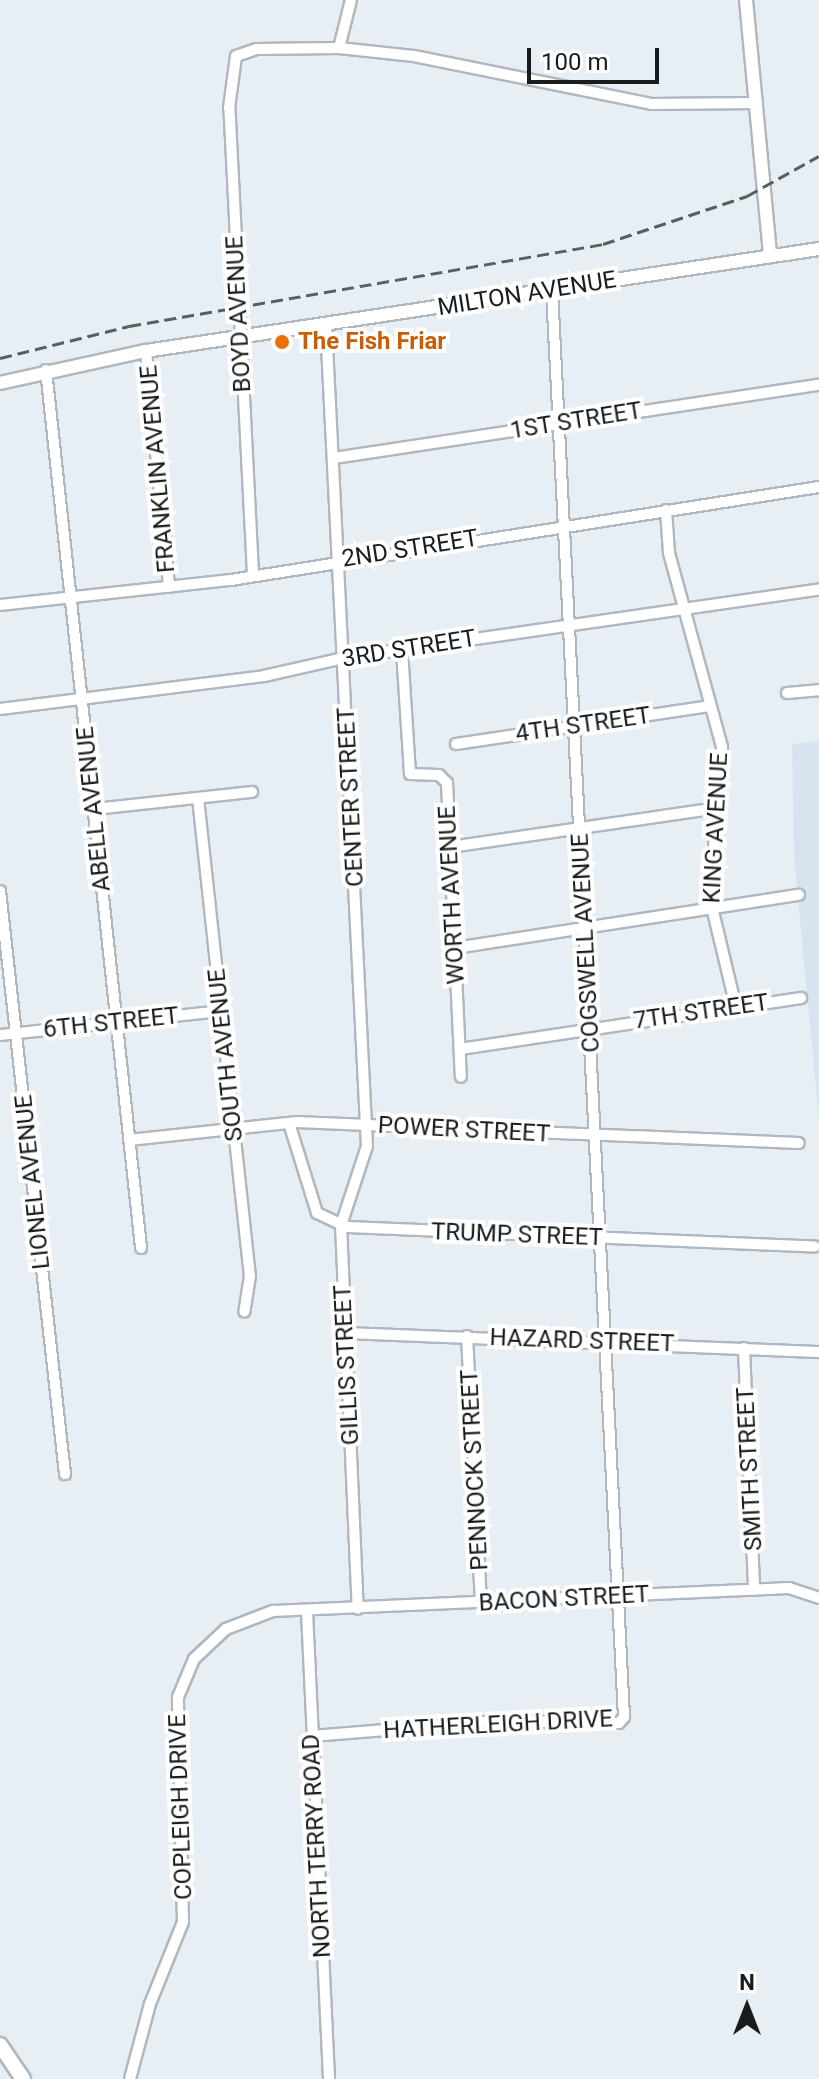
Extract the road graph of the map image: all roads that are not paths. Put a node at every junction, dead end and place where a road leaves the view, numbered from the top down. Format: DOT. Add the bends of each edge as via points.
graph roads {
  1 [pos="351,0"];
  2 [pos="746,0"];
  3 [pos="339,48"];
  4 [pos="757,103"];
  5 [pos="819,249"];
  6 [pos="770,255"];
  7 [pos="552,290"];
  8 [pos="326,325"];
  9 [pos="241,338"];
  10 [pos="146,351"];
  11 [pos="46,370"];
  12 [pos="0,383"];
  13 [pos="819,385"];
  14 [pos="560,424"];
  15 [pos="334,458"];
  16 [pos="819,487"];
  17 [pos="666,510"];
  18 [pos="565,525"];
  19 [pos="339,560"];
  20 [pos="253,574"];
  21 [pos="169,587"];
  22 [pos="819,589"];
  23 [pos="71,598"];
  24 [pos="0,605"];
  25 [pos="685,609"];
  26 [pos="570,625"];
  27 [pos="402,650"];
  28 [pos="343,658"];
  29 [pos="819,690"];
  30 [pos="787,693"];
  31 [pos="82,700"];
  32 [pos="709,706"];
  33 [pos="0,709"];
  34 [pos="575,726"];
  35 [pos="456,744"];
  36 [pos="252,792"];
  37 [pos="198,798"];
  38 [pos="716,808"];
  39 [pos="95,809"];
  40 [pos="580,828"];
  41 [pos="450,847"];
  42 [pos="0,891"];
  43 [pos="799,895"];
  44 [pos="711,909"];
  45 [pos="585,929"];
  46 [pos="455,948"];
  47 [pos="801,998"];
  48 [pos="736,1007"];
  49 [pos="222,1011"];
  50 [pos="117,1023"];
  51 [pos="590,1029"];
  52 [pos="17,1033"];
  53 [pos="0,1035"];
  54 [pos="460,1049"];
  55 [pos="461,1077"];
  56 [pos="289,1123"];
  57 [pos="366,1126"];
  58 [pos="234,1127"];
  59 [pos="595,1136"];
  60 [pos="129,1140"];
  61 [pos="799,1143"];
  62 [pos="341,1225"];
  63 [pos="601,1238"];
  64 [pos="815,1247"];
  65 [pos="141,1248"];
  66 [pos="244,1312"];
  67 [pos="345,1333"];
  68 [pos="467,1336"];
  69 [pos="606,1342"];
  70 [pos="744,1348"];
  71 [pos="819,1352"];
  72 [pos="65,1474"];
  73 [pos="754,1590"];
  74 [pos="618,1597"];
  75 [pos="819,1598"];
  76 [pos="481,1603"];
  77 [pos="358,1609"];
  78 [pos="307,1612"];
  79 [pos="622,1658"];
  80 [pos="312,1736"];
  81 [pos="0,2045"];
  82 [pos="23,2079"];
  83 [pos="130,2079"];
  84 [pos="329,2079"];
  1 -- 3 [label="street"];
  2 -- 4 [label="main road"];
  3 -- 4 [label="street" via="414,56 651,104"];
  3 -- 9 [label="street, BOYD AVENUE" via="256,49 236,56 229,108"];
  4 -- 6 [label="main road"];
  5 -- 6 [label="main road, MILTON AVENUE"];
  6 -- 7 [label="main road, MILTON AVENUE"];
  7 -- 8 [label="main road, MILTON AVENUE"];
  7 -- 14 [label="street, COGSWELL AVENUE"];
  8 -- 9 [label="main road, MILTON AVENUE"];
  8 -- 15 [label="street, CENTER STREET"];
  9 -- 10 [label="main road, MILTON AVENUE"];
  9 -- 20 [label="street, BOYD AVENUE"];
  10 -- 11 [label="main road, MILTON AVENUE"];
  10 -- 21 [label="street, FRANKLIN AVENUE"];
  11 -- 12 [label="main road, MILTON AVENUE"];
  11 -- 23 [label="street, ABELL AVENUE"];
  13 -- 14 [label="street, 1ST STREET"];
  14 -- 15 [label="street, 1ST STREET"];
  14 -- 18 [label="street, COGSWELL AVENUE"];
  15 -- 19 [label="street, CENTER STREET"];
  16 -- 17 [label="street, 2ND STREET"];
  17 -- 18 [label="street, 2ND STREET"];
  17 -- 25 [label="street, KING AVENUE" via="669,553"];
  18 -- 19 [label="street, 2ND STREET"];
  18 -- 26 [label="street, COGSWELL AVENUE"];
  19 -- 20 [label="street, 2ND STREET"];
  19 -- 28 [label="street, CENTER STREET"];
  20 -- 21 [label="street, 2ND STREET"];
  21 -- 23 [label="street, 2ND STREET"];
  22 -- 25 [label="street, 3RD STREET"];
  23 -- 24 [label="street, 2ND STREET"];
  23 -- 31 [label="street, ABELL AVENUE"];
  25 -- 26 [label="street, 3RD STREET"];
  25 -- 32 [label="street, KING AVENUE"];
  26 -- 27 [label="street, 3RD STREET"];
  26 -- 34 [label="street, COGSWELL AVENUE"];
  27 -- 28 [label="street, 3RD STREET"];
  27 -- 41 [label="street, WORTH AVENUE" via="410,774 439,775 447,783"];
  28 -- 31 [label="street, 3RD STREET" via="264,676"];
  28 -- 57 [label="street, CENTER STREET"];
  29 -- 30 [label="street"];
  31 -- 33 [label="street, 3RD STREET"];
  31 -- 39 [label="street, ABELL AVENUE"];
  32 -- 34 [label="street, 4TH STREET"];
  32 -- 38 [label="street, KING AVENUE" via="724,762"];
  34 -- 35 [label="street, 4TH STREET"];
  34 -- 40 [label="street, COGSWELL AVENUE"];
  36 -- 37 [label="street"];
  37 -- 39 [label="street"];
  37 -- 49 [label="street, SOUTH AVENUE"];
  38 -- 40 [label="street"];
  38 -- 44 [label="street, KING AVENUE"];
  39 -- 50 [label="street, ABELL AVENUE"];
  40 -- 41 [label="street"];
  40 -- 45 [label="street, COGSWELL AVENUE"];
  41 -- 46 [label="street, WORTH AVENUE"];
  42 -- 52 [label="street, LIONEL AVENUE"];
  43 -- 44 [label="street"];
  44 -- 45 [label="street"];
  44 -- 48 [label="street, KING AVENUE"];
  45 -- 46 [label="street"];
  45 -- 51 [label="street, COGSWELL AVENUE"];
  46 -- 54 [label="street, WORTH AVENUE"];
  47 -- 48 [label="street, 7TH STREET"];
  48 -- 51 [label="street, 7TH STREET"];
  49 -- 50 [label="street, 6TH STREET"];
  49 -- 58 [label="street, SOUTH AVENUE"];
  50 -- 52 [label="street, 6TH STREET"];
  50 -- 60 [label="street, ABELL AVENUE"];
  51 -- 54 [label="street, 7TH STREET"];
  51 -- 59 [label="street, COGSWELL AVENUE"];
  52 -- 53 [label="street, 6TH STREET"];
  52 -- 72 [label="street, LIONEL AVENUE"];
  54 -- 55 [label="street, WORTH AVENUE"];
  56 -- 57 [label="street, POWER STREET"];
  56 -- 58 [label="street, POWER STREET"];
  56 -- 62 [label="street" via="317,1213"];
  57 -- 59 [label="street, POWER STREET"];
  57 -- 62 [label="street, GILLIS STREET" via="367,1146"];
  58 -- 60 [label="street, POWER STREET"];
  58 -- 66 [label="street, SOUTH AVENUE" via="250,1276"];
  59 -- 61 [label="street, POWER STREET"];
  59 -- 63 [label="street, COGSWELL AVENUE"];
  60 -- 65 [label="street, ABELL AVENUE"];
  62 -- 63 [label="street, TRUMP STREET"];
  62 -- 67 [label="street, GILLIS STREET"];
  63 -- 64 [label="street, TRUMP STREET"];
  63 -- 69 [label="street, COGSWELL AVENUE"];
  67 -- 68 [label="street, HAZARD STREET"];
  67 -- 77 [label="street, GILLIS STREET"];
  68 -- 69 [label="street, HAZARD STREET"];
  68 -- 76 [label="street, PENNOCK STREET"];
  69 -- 70 [label="street, HAZARD STREET"];
  69 -- 74 [label="street, COGSWELL AVENUE"];
  70 -- 71 [label="street, HAZARD STREET"];
  70 -- 73 [label="street, SMITH STREET"];
  73 -- 74 [label="street, BACON STREET"];
  73 -- 75 [label="street, BACON STREET" via="789,1588"];
  74 -- 76 [label="street, BACON STREET"];
  74 -- 79 [label="street, COGSWELL AVENUE"];
  76 -- 77 [label="street, BACON STREET"];
  77 -- 78 [label="street, BACON STREET"];
  78 -- 80 [label="street, NORTH TERRY ROAD"];
  78 -- 83 [label="street, COPLEIGH DRIVE" via="252,1615 226,1629 201,1649 182,1681 178,1755 183,1922 150,2004"];
  79 -- 80 [label="street, HATHERLEIGH DRIVE" via="619,1723 495,1721"];
  80 -- 84 [label="street, NORTH TERRY ROAD"];
  81 -- 82 [label="highway"];
}
